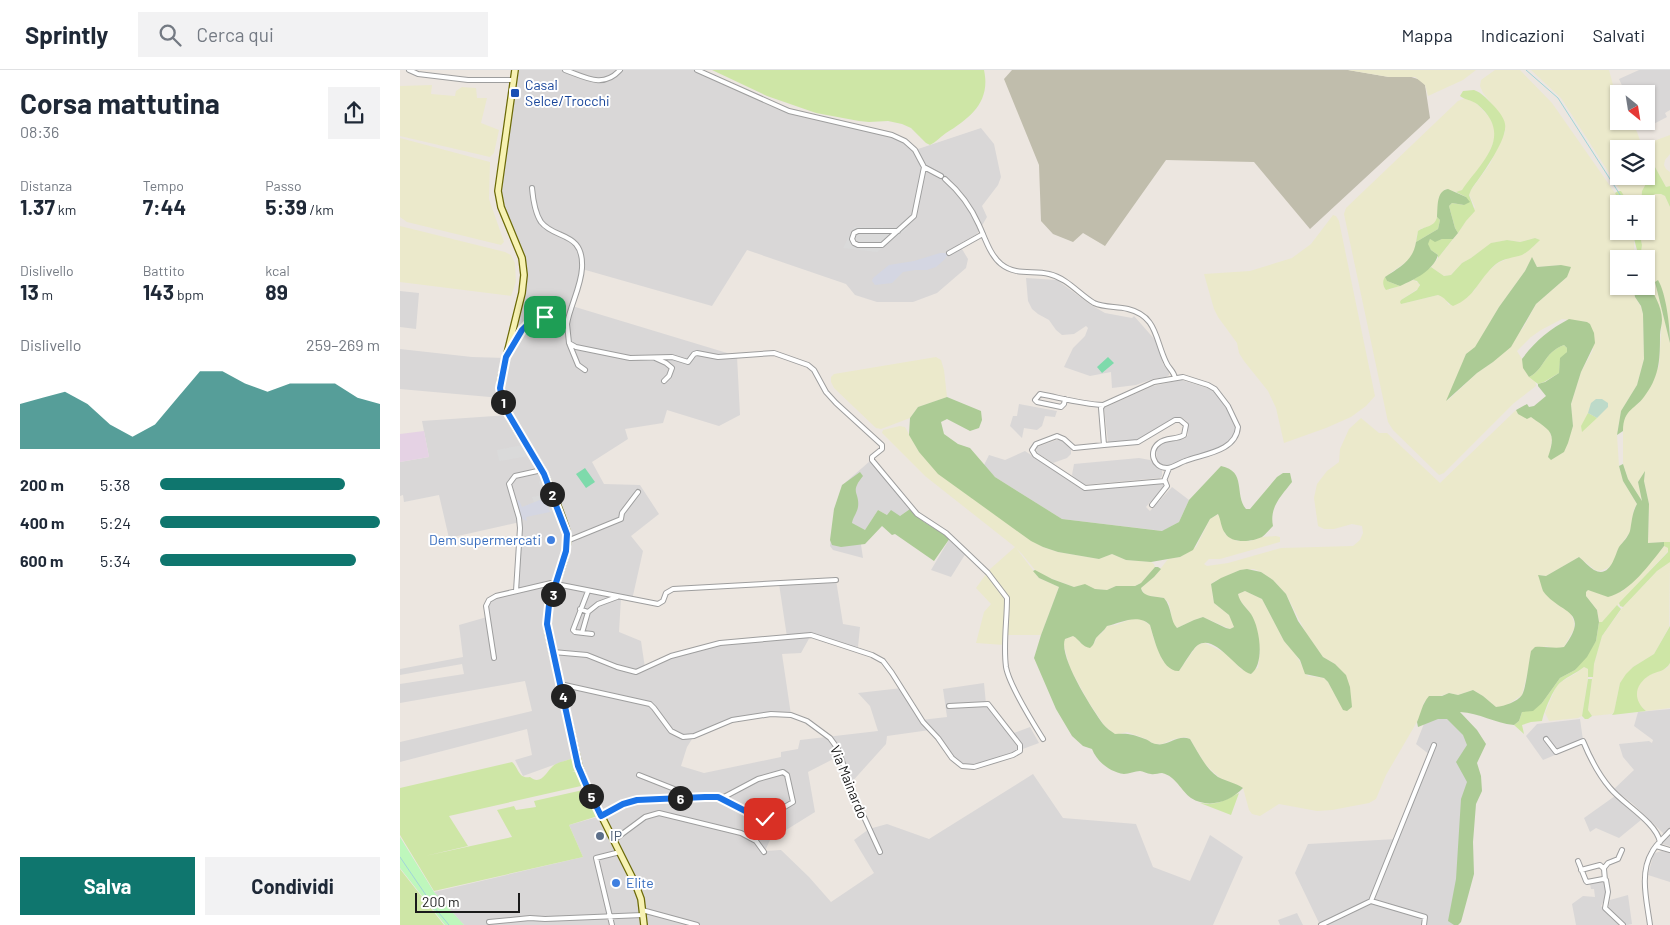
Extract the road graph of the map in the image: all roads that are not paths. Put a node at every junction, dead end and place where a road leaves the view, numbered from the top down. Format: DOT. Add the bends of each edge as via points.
graph roads {
  1 [pos="409,70"];
  2 [pos="516,70"];
  3 [pos="565,70"];
  4 [pos="620,70"];
  5 [pos="698,70"];
  6 [pos="514,80"];
  7 [pos="924,167"];
  8 [pos="532,188"];
  9 [pos="898,231"];
  10 [pos="983,234"];
  11 [pos="949,253"];
  12 [pos="567,324"];
  13 [pos="569,343"];
  14 [pos="506,357"];
  15 [pos="653,357"];
  16 [pos="585,370"];
  17 [pos="1175,378"];
  18 [pos="664,381"];
  19 [pos="1065,399"];
  20 [pos="1103,405"];
  21 [pos="1104,446"];
  22 [pos="1169,468"];
  23 [pos="542,470"];
  24 [pos="1164,481"];
  25 [pos="638,492"];
  26 [pos="1152,505"];
  27 [pos="568,542"];
  28 [pos="836,580"];
  29 [pos="556,584"];
  30 [pos="516,591"];
  31 [pos="588,592"];
  32 [pos="617,597"];
  33 [pos="580,609"];
  34 [pos="588,612"];
  35 [pos="582,633"];
  36 [pos="592,634"];
  37 [pos="553,652"];
  38 [pos="494,658"];
  39 [pos="560,684"];
  40 [pos="949,706"];
  41 [pos="1043,739"];
  42 [pos="1546,739"];
  43 [pos="1434,745"];
  44 [pos="639,775"];
  45 [pos="694,797"];
  46 [pos="718,797"];
  47 [pos="601,816"];
  48 [pos="1670,831"];
  49 [pos="614,840"];
  50 [pos="1660,842"];
  51 [pos="1656,846"];
  52 [pos="1622,850"];
  53 [pos="1670,850"];
  54 [pos="620,852"];
  55 [pos="764,852"];
  56 [pos="880,852"];
  57 [pos="1578,861"];
  58 [pos="1604,868"];
  59 [pos="1581,870"];
  60 [pos="1605,880"];
  61 [pos="1371,901"];
  62 [pos="643,912"];
  63 [pos="611,916"];
  64 [pos="489,922"];
  65 [pos="612,925"];
  66 [pos="644,925"];
  67 [pos="698,925"];
  68 [pos="1321,925"];
  69 [pos="1424,925"];
  70 [pos="1623,925"];
  71 [pos="1650,925"];
  1 -- 6 [label="street" via="468,80"];
  2 -- 6 [label="main road"];
  3 -- 4 [label="street" via="599,81"];
  5 -- 7 [label="street" via="789,111 897,137 914,148"];
  6 -- 14 [label="main road" via="498,194 522,258 524,274"];
  7 -- 9 [label="street" via="915,213"];
  7 -- 10 [label="street" via="943,178 968,205"];
  8 -- 12 [label="street" via="541,222 571,240 580,254 581,274"];
  9 -- 9 [label="street" via="858,231 852,239 858,245 881,245"];
  10 -- 11 [label="street"];
  10 -- 17 [label="street" via="995,258 1005,267 1016,272 1052,275 1096,304 1127,308 1142,315 1154,328 1165,361"];
  12 -- 13 [label="street"];
  12 -- 14 [label="street" via="549,317 534,319 524,327"];
  13 -- 15 [label="street" via="630,358"];
  13 -- 16 [label="street" via="578,365"];
  14 -- 23 [label="main road" via="500,385 502,401"];
  15 -- 18 [label="street" via="671,367 670,375"];
  15 -- 41 [label="street" via="674,357 688,362 697,353 718,357 774,353 810,367 836,404 882,444 872,460 915,512 946,533 988,573 1007,598 1006,669"];
  17 -- 20 [label="street" via="1146,384"];
  17 -- 22 [label="street" via="1191,379 1215,389 1228,406 1238,429 1234,438 1215,452"];
  19 -- 19 [label="street" via="1040,394 1035,400 1061,407"];
  19 -- 20 [label="street"];
  20 -- 21 [label="street"];
  21 -- 22 [label="street" via="1138,442 1180,420 1186,426 1184,435 1161,441 1153,451 1152,457 1156,462"];
  21 -- 24 [label="street" via="1074,448 1056,436 1035,445 1032,451 1084,487"];
  22 -- 24 [label="street"];
  23 -- 27 [label="main road" via="566,528"];
  23 -- 30 [label="street" via="515,476 509,484 520,528"];
  24 -- 26 [label="street" via="1167,486"];
  25 -- 27 [label="street" via="622,512 621,519"];
  27 -- 29 [label="main road"];
  28 -- 32 [label="street" via="674,589 666,593 663,602 658,604"];
  29 -- 30 [label="street"];
  29 -- 31 [label="street"];
  29 -- 37 [label="main road" via="547,618"];
  30 -- 38 [label="street" via="494,596 487,604"];
  31 -- 32 [label="street"];
  31 -- 33 [label="street"];
  32 -- 34 [label="street" via="598,604"];
  33 -- 34 [label="street"];
  33 -- 35 [label="street" via="573,630"];
  34 -- 35 [label="street"];
  35 -- 36 [label="street"];
  37 -- 39 [label="main road"];
  37 -- 40 [label="street" via="585,654 636,672 671,656 720,643 811,635 882,661 923,722 962,766 974,767 1020,750 988,704"];
  39 -- 47 [label="main road" via="578,766"];
  39 -- 56 [label="street, Via Mainardo" via="650,704 671,730 683,737 740,719 780,714 805,719 830,738 838,749 852,790"];
  42 -- 50 [label="street" via="1556,752 1583,741 1606,783 1650,825"];
  43 -- 61 [label="street"];
  44 -- 45 [label="street"];
  45 -- 46 [label="street"];
  45 -- 47 [label="street" via="637,800"];
  46 -- 46 [label="street" via="758,779 784,772 793,802 763,820"];
  47 -- 49 [label="main road"];
  48 -- 50 [label="street"];
  49 -- 54 [label="main road"];
  49 -- 55 [label="street" via="657,812 741,833 756,841"];
  50 -- 51 [label="street"];
  51 -- 53 [label="street"];
  51 -- 71 [label="street" via="1649,858 1646,877"];
  52 -- 58 [label="street" via="1618,859"];
  54 -- 62 [label="main road" via="638,889"];
  54 -- 63 [label="street" via="596,858"];
  57 -- 59 [label="street"];
  58 -- 59 [label="street" via="1600,865"];
  58 -- 60 [label="street"];
  59 -- 60 [label="street" via="1588,882"];
  60 -- 70 [label="street" via="1608,892 1605,908"];
  61 -- 68 [label="street"];
  61 -- 69 [label="street" via="1425,917"];
  62 -- 63 [label="street"];
  62 -- 66 [label="main road"];
  62 -- 67 [label="street"];
  63 -- 64 [label="street"];
  63 -- 65 [label="street"];
}
